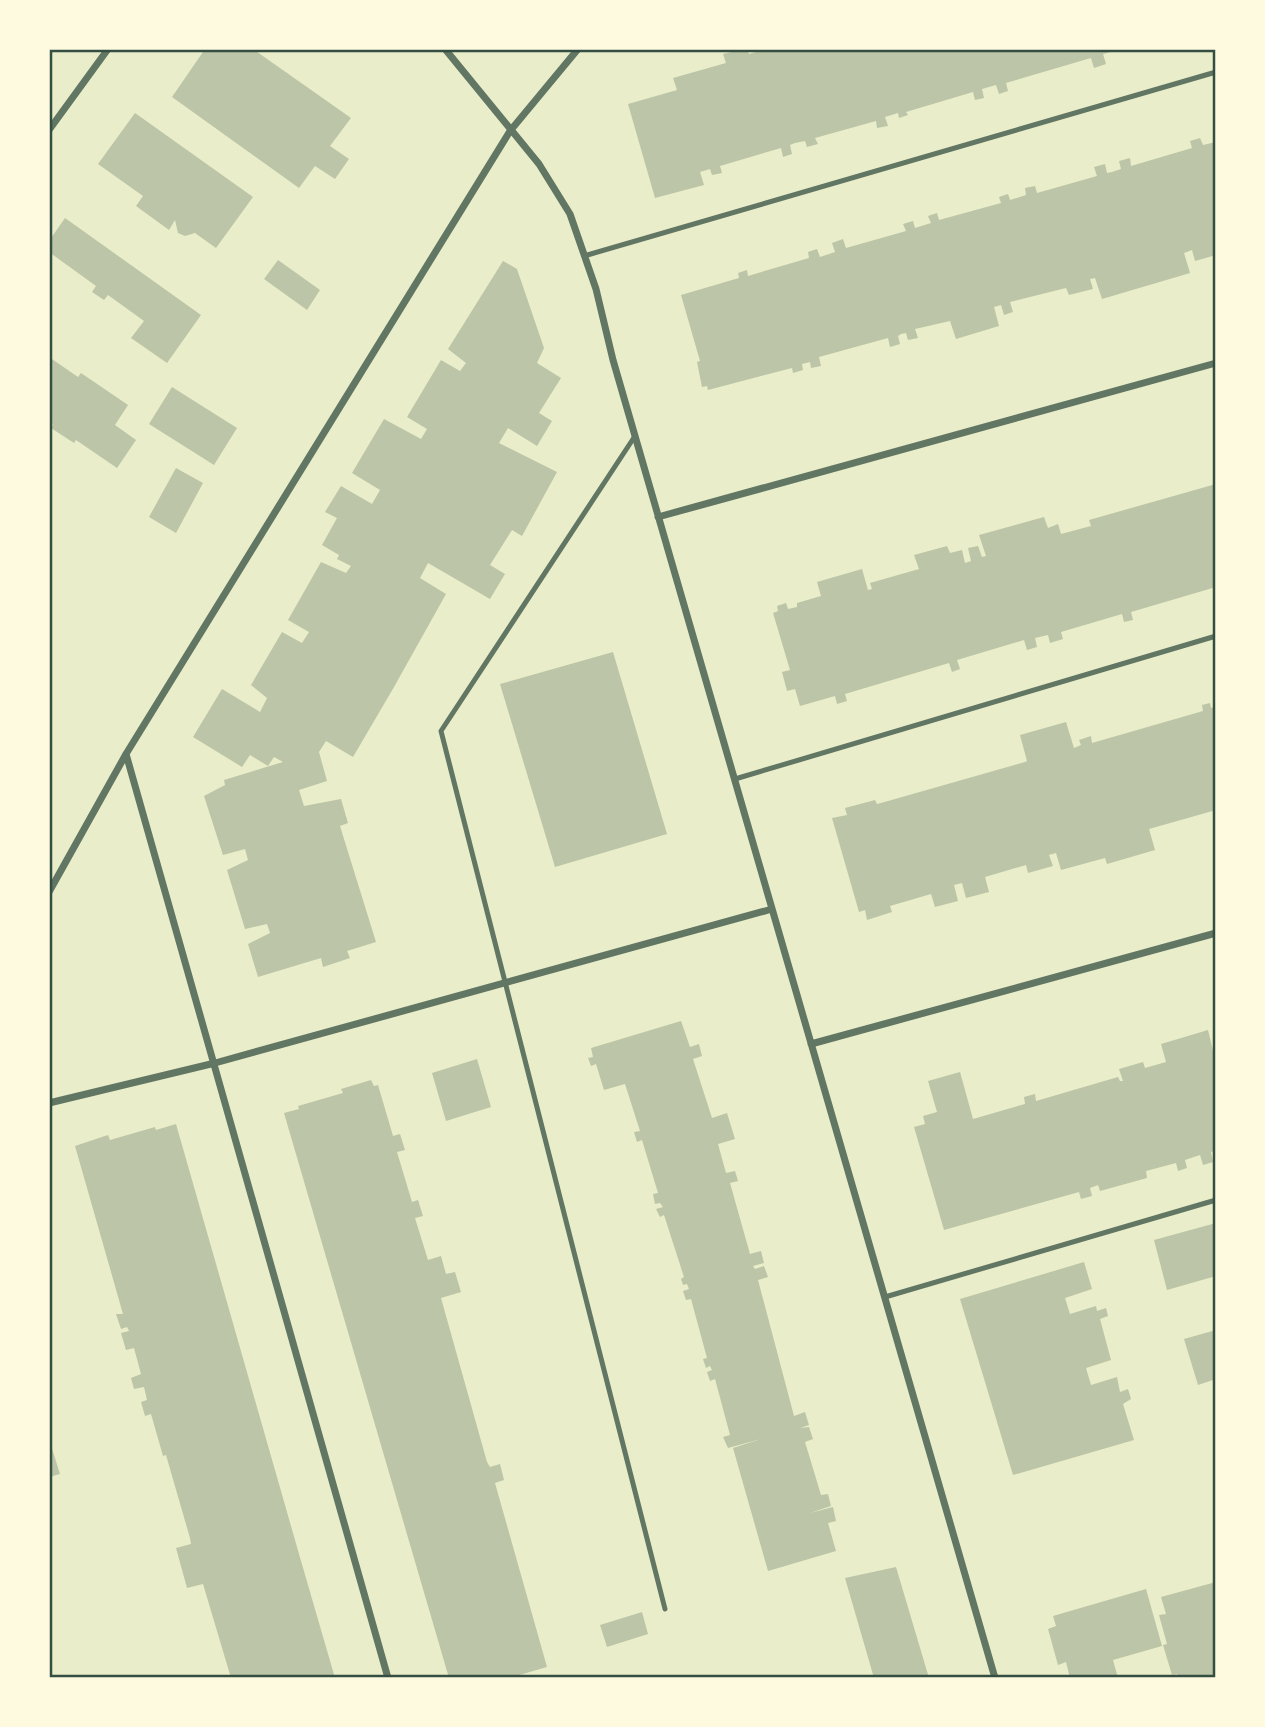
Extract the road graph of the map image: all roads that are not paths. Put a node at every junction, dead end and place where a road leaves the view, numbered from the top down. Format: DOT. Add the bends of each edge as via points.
graph roads {
  1 [pos="108,49"];
  2 [pos="445,49"];
  3 [pos="578,49"];
  4 [pos="1216,72"];
  5 [pos="49,130"];
  6 [pos="510,131"];
  7 [pos="584,256"];
  8 [pos="1216,363"];
  9 [pos="635,436"];
  10 [pos="658,517"];
  11 [pos="1216,636"];
  12 [pos="126,754"];
  13 [pos="735,779"];
  14 [pos="49,892"];
  15 [pos="772,909"];
  16 [pos="1216,933"];
  17 [pos="503,984"];
  18 [pos="811,1044"];
  19 [pos="215,1063"];
  20 [pos="49,1103"];
  21 [pos="1216,1200"];
  22 [pos="885,1297"];
  23 [pos="665,1609"];
  24 [pos="388,1678"];
  25 [pos="995,1678"];
  1 -- 5 [label="street"];
  2 -- 6 [label="street"];
  3 -- 6 [label="street"];
  4 -- 7 [label="lane"];
  6 -- 7 [label="street" via="539,164 570,214"];
  6 -- 12 [label="street"];
  7 -- 9 [label="street"];
  8 -- 10 [label="street"];
  9 -- 10 [label="street"];
  9 -- 17 [label="lane" via="441,731"];
  10 -- 13 [label="street"];
  11 -- 13 [label="lane"];
  12 -- 14 [label="street"];
  12 -- 19 [label="street"];
  13 -- 15 [label="street"];
  15 -- 17 [label="street"];
  15 -- 18 [label="street"];
  16 -- 18 [label="street"];
  17 -- 19 [label="street"];
  17 -- 23 [label="lane"];
  18 -- 22 [label="street"];
  19 -- 20 [label="street"];
  19 -- 24 [label="street"];
  21 -- 22 [label="lane"];
  22 -- 25 [label="street"];
}
